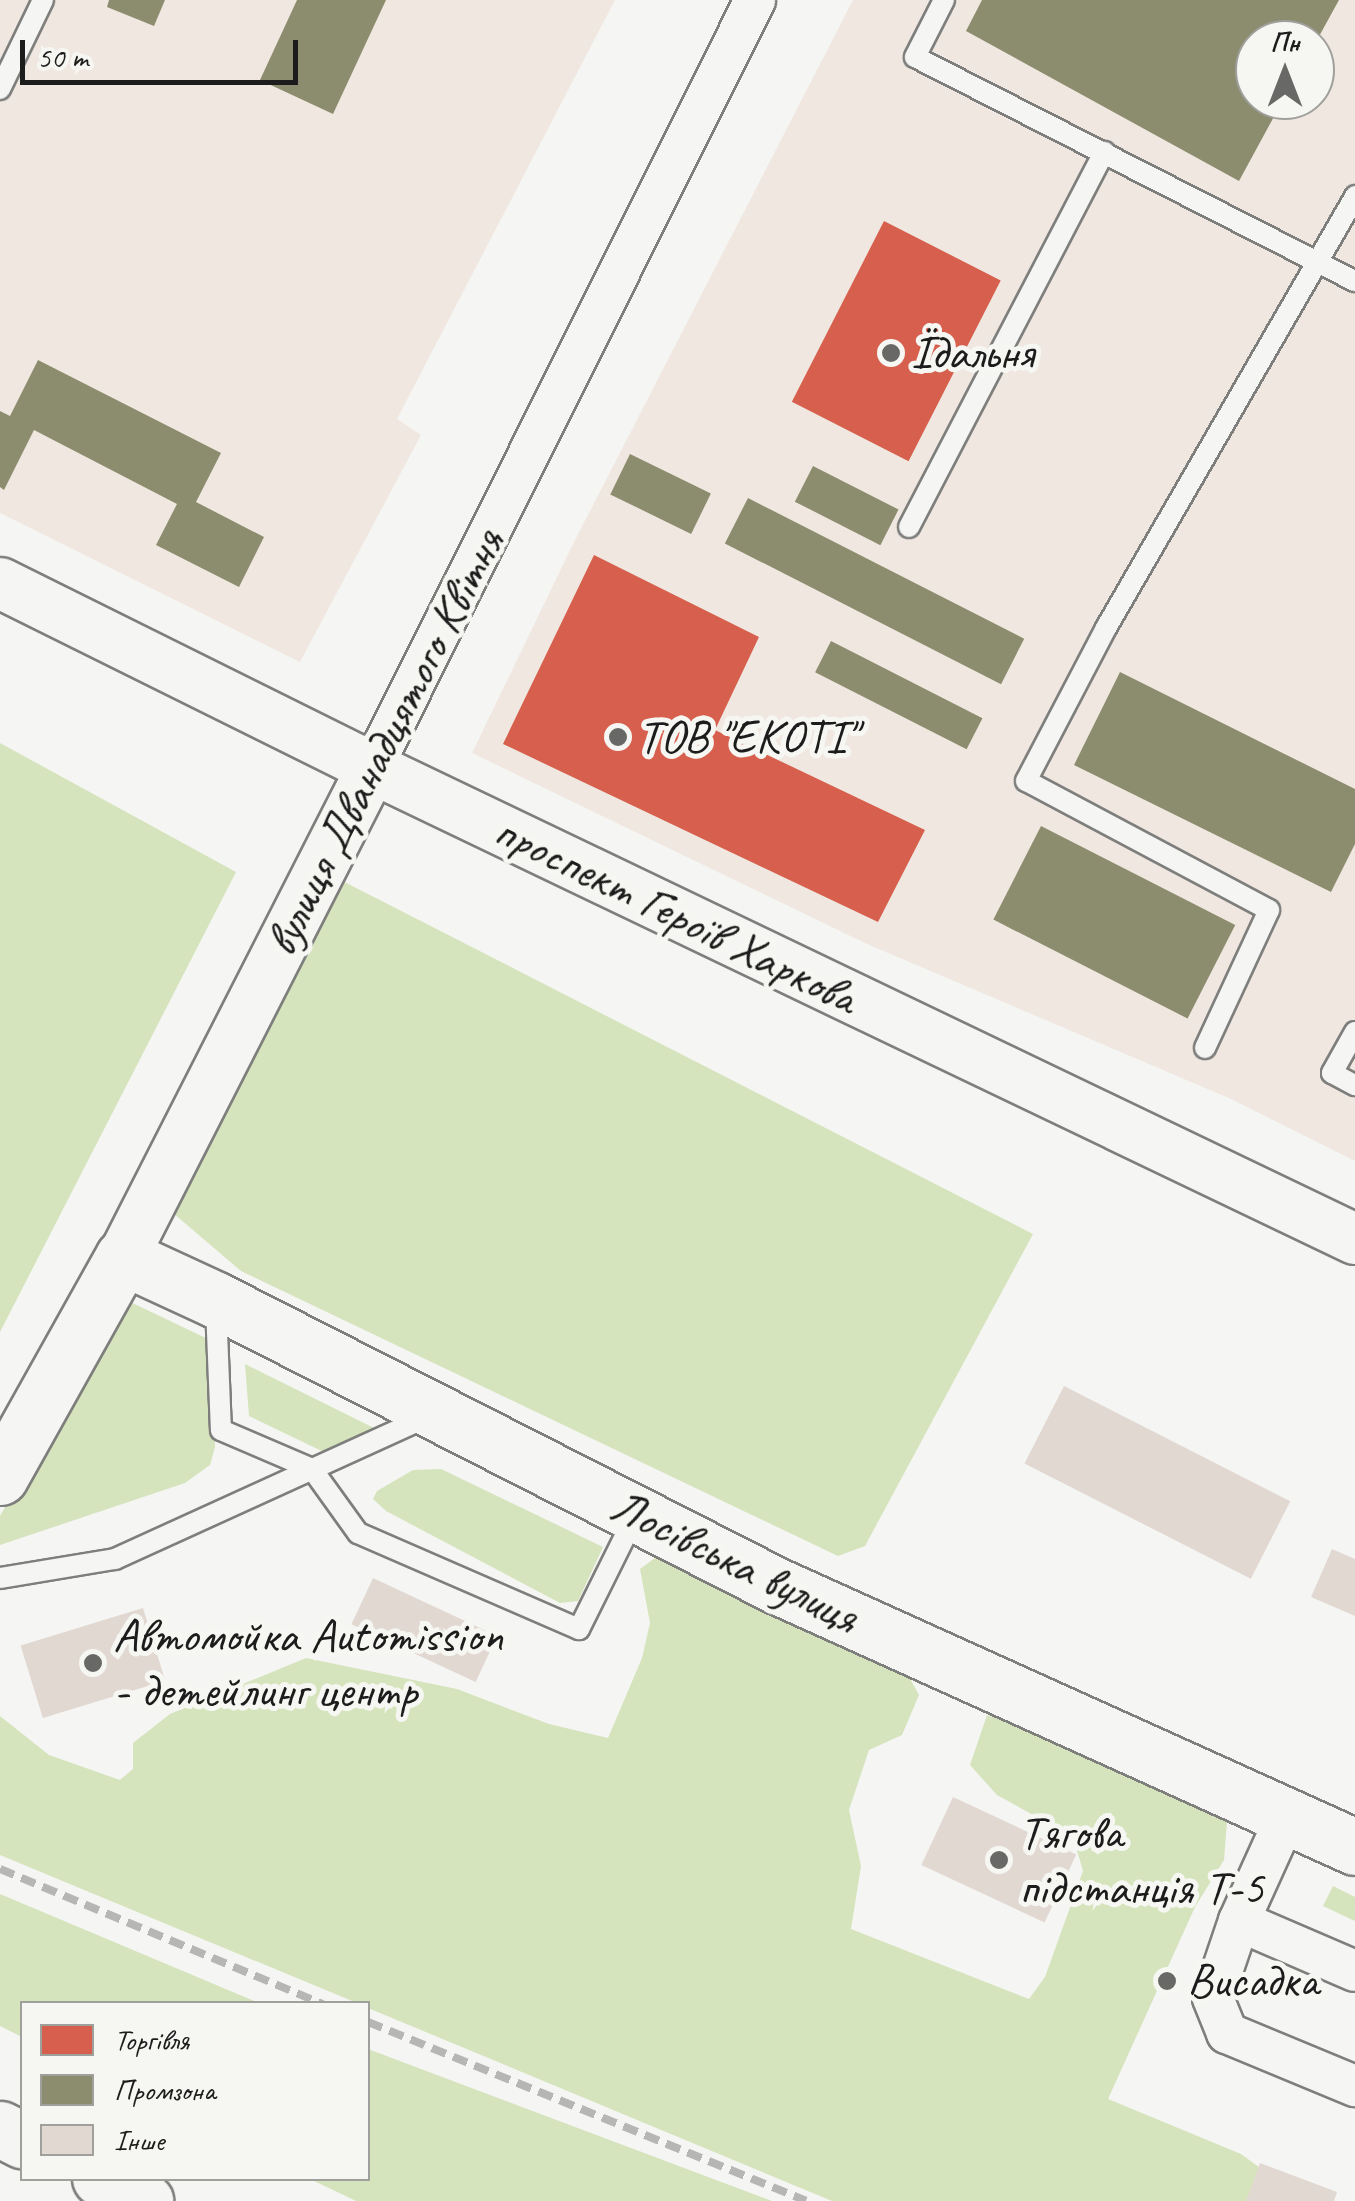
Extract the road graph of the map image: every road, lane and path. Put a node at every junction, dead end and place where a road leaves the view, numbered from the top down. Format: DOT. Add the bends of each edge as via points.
graph roads {
  1 [pos="43,0"];
  2 [pos="755,0"];
  3 [pos="944,0"];
  4 [pos="0,89"];
  5 [pos="1104,152"];
  6 [pos="1355,196"];
  7 [pos="1320,264"];
  8 [pos="1355,282"];
  9 [pos="909,527"];
  10 [pos="0,582"];
  11 [pos="372,768"];
  12 [pos="1355,1032"];
  13 [pos="1205,1048"];
  14 [pos="1355,1086"];
  15 [pos="1355,1239"];
  16 [pos="123,1257"];
  17 [pos="216,1300"];
  18 [pos="437,1412"];
  19 [pos="312,1469"];
  20 [pos="0,1477"];
  21 [pos="636,1514"];
  22 [pos="0,1578"];
  23 [pos="1287,1816"];
  24 [pos="1355,1847"];
  25 [pos="1239,1921"];
  26 [pos="1355,1971"];
  27 [pos="1355,2086"];
  28 [pos="106,2181"];
  29 [pos="145,2201"];
  1 -- 4 [label="lane"];
  2 -- 11 [label="street, вулиця Дванадцятого Квітня"];
  3 -- 5 [label="lane" via="916,57"];
  5 -- 7 [label="lane"];
  5 -- 9 [label="lane"];
  6 -- 7 [label="lane"];
  7 -- 8 [label="lane"];
  7 -- 13 [label="lane" via="1106,628 1026,781 1269,910"];
  10 -- 11 [label="street, проспект Героїв Харкова"];
  11 -- 15 [label="street, проспект Героїв Харкова"];
  11 -- 16 [label="street, вулиця Дванадцятого Квітня"];
  12 -- 14 [label="lane" via="1332,1074"];
  16 -- 17 [label="main road, Лосівська вулиця"];
  16 -- 20 [label="main road, вулиця Дванадцятого Квітня"];
  17 -- 18 [label="main road, Лосівська вулиця"];
  17 -- 19 [label="lane" via="221,1430"];
  18 -- 19 [label="lane"];
  18 -- 21 [label="main road, Лосівська вулиця"];
  19 -- 21 [label="lane" via="358,1533 579,1629"];
  19 -- 22 [label="lane" via="115,1559"];
  21 -- 23 [label="main road, Лосівська вулиця" via="774,1585"];
  23 -- 24 [label="main road, Лосівська вулиця"];
  23 -- 25 [label="street"];
  25 -- 26 [label="street"];
  25 -- 27 [label="street" via="1213,1998 1227,2033"];
  28 -- 29 [label="main road"];
}
